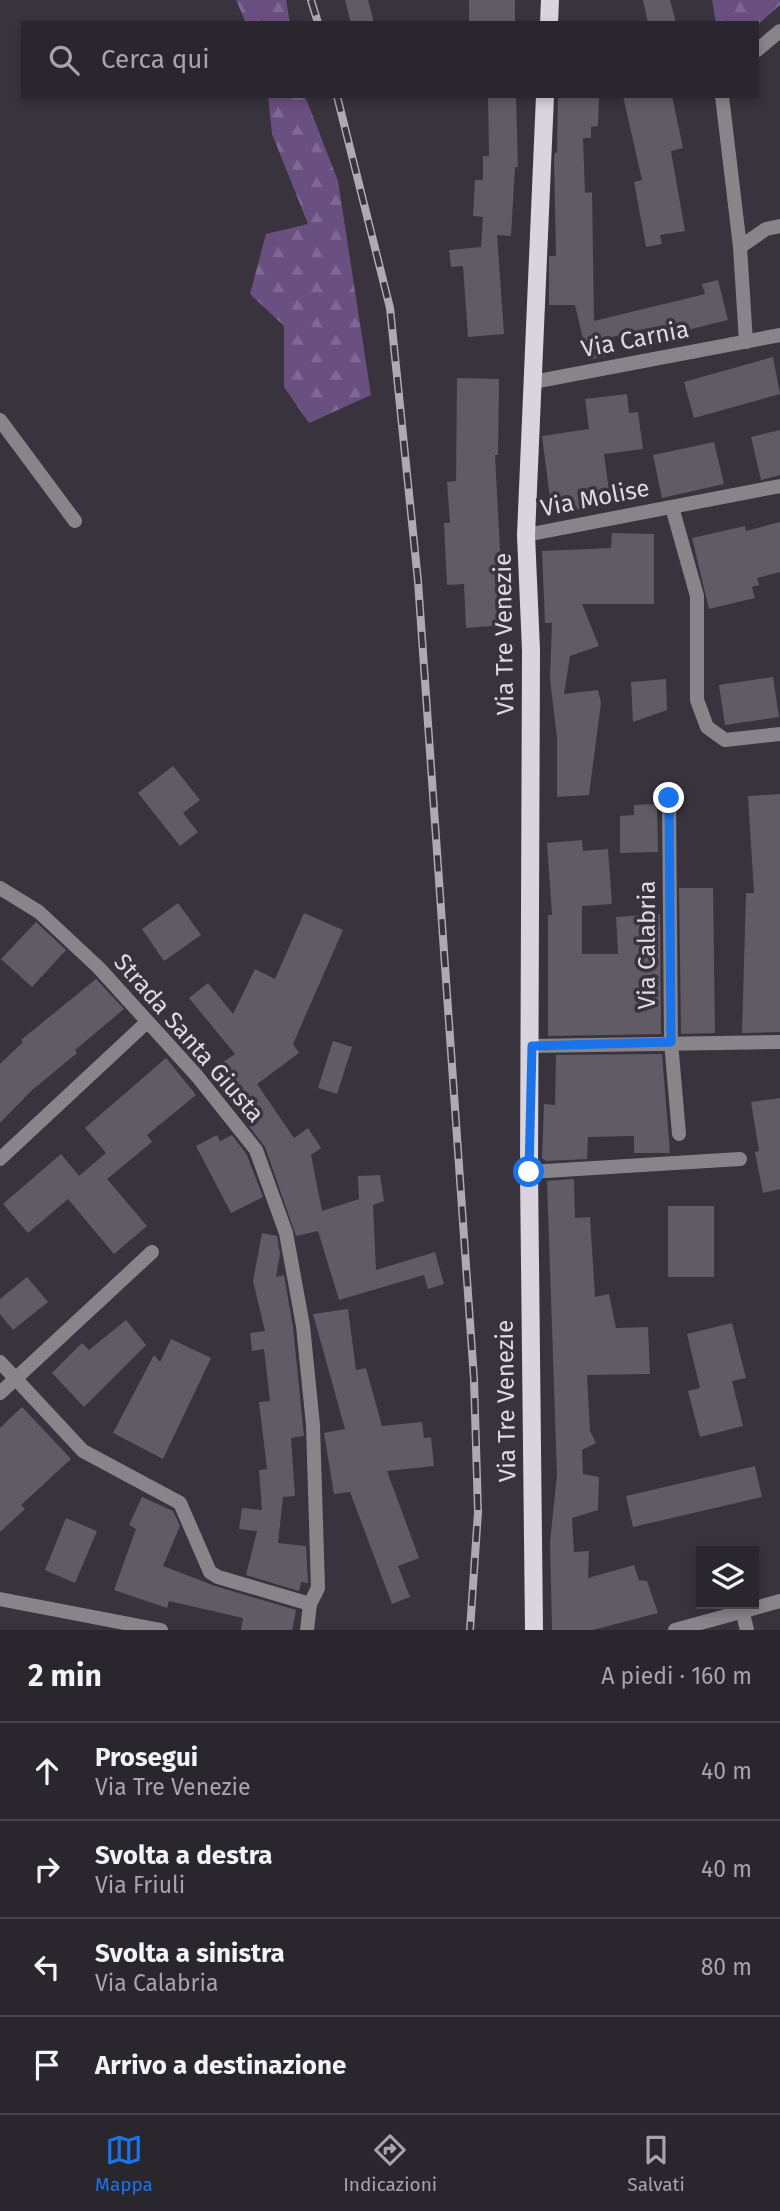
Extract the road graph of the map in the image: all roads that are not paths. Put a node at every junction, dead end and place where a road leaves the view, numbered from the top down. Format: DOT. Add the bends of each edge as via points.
graph roads {
  1 [pos="550,0"];
  2 [pos="549,21"];
  3 [pos="780,31"];
  4 [pos="759,48"];
  5 [pos="545,98"];
  6 [pos="722,98"];
  7 [pos="780,226"];
  8 [pos="740,247"];
  9 [pos="780,335"];
  10 [pos="746,342"];
  11 [pos="533,382"];
  12 [pos="0,420"];
  13 [pos="780,486"];
  14 [pos="672,507"];
  15 [pos="75,520"];
  16 [pos="526,535"];
  17 [pos="780,734"];
  18 [pos="669,798"];
  19 [pos="0,888"];
  20 [pos="146,1023"];
  21 [pos="671,1042"];
  22 [pos="780,1042"];
  23 [pos="532,1046"];
  24 [pos="679,1134"];
  25 [pos="740,1158"];
  26 [pos="0,1159"];
  27 [pos="529,1172"];
  28 [pos="152,1252"];
  29 [pos="0,1362"];
  30 [pos="15,1379"];
  31 [pos="0,1393"];
  32 [pos="0,1599"];
  33 [pos="780,1601"];
  34 [pos="310,1604"];
  35 [pos="742,1610"];
  36 [pos="161,1630"];
  37 [pos="307,1630"];
  38 [pos="534,1630"];
  39 [pos="675,1630"];
  40 [pos="747,1630"];
  1 -- 2 [label="main road"];
  3 -- 4 [label="street"];
  5 -- 11 [label="main road, Via Tre Venezie"];
  6 -- 8 [label="street"];
  7 -- 8 [label="street" via="766,229"];
  8 -- 10 [label="street"];
  9 -- 10 [label="street, Via Carnia"];
  10 -- 11 [label="street, Via Carnia"];
  11 -- 16 [label="main road, Via Tre Venezie"];
  12 -- 15 [label="street"];
  13 -- 14 [label="street, Via Molise"];
  14 -- 16 [label="street, Via Molise"];
  14 -- 17 [label="street, Via Molise" via="696,596 697,700 708,727 724,740"];
  16 -- 23 [label="main road, Via Tre Venezie" via="531,650"];
  18 -- 21 [label="street, Via Calabria"];
  19 -- 20 [label="street, Strada Santa Giusta" via="39,912 99,968"];
  20 -- 26 [label="street"];
  20 -- 34 [label="street, Strada Santa Giusta" via="197,1076 256,1150 286,1233 303,1326 313,1425 318,1588"];
  21 -- 22 [label="street"];
  21 -- 23 [label="street"];
  21 -- 24 [label="street, Via Calabria"];
  23 -- 27 [label="main road, Via Tre Venezie"];
  25 -- 27 [label="street"];
  27 -- 38 [label="main road, Via Tre Venezie"];
  28 -- 30 [label="street"];
  29 -- 30 [label="street"];
  30 -- 31 [label="street"];
  30 -- 34 [label="street" via="83,1451 180,1503 210,1572"];
  32 -- 36 [label="street"];
  33 -- 35 [label="street"];
  34 -- 37 [label="street, Strada Santa Giusta"];
  35 -- 39 [label="street"];
  35 -- 40 [label="street"];
}
